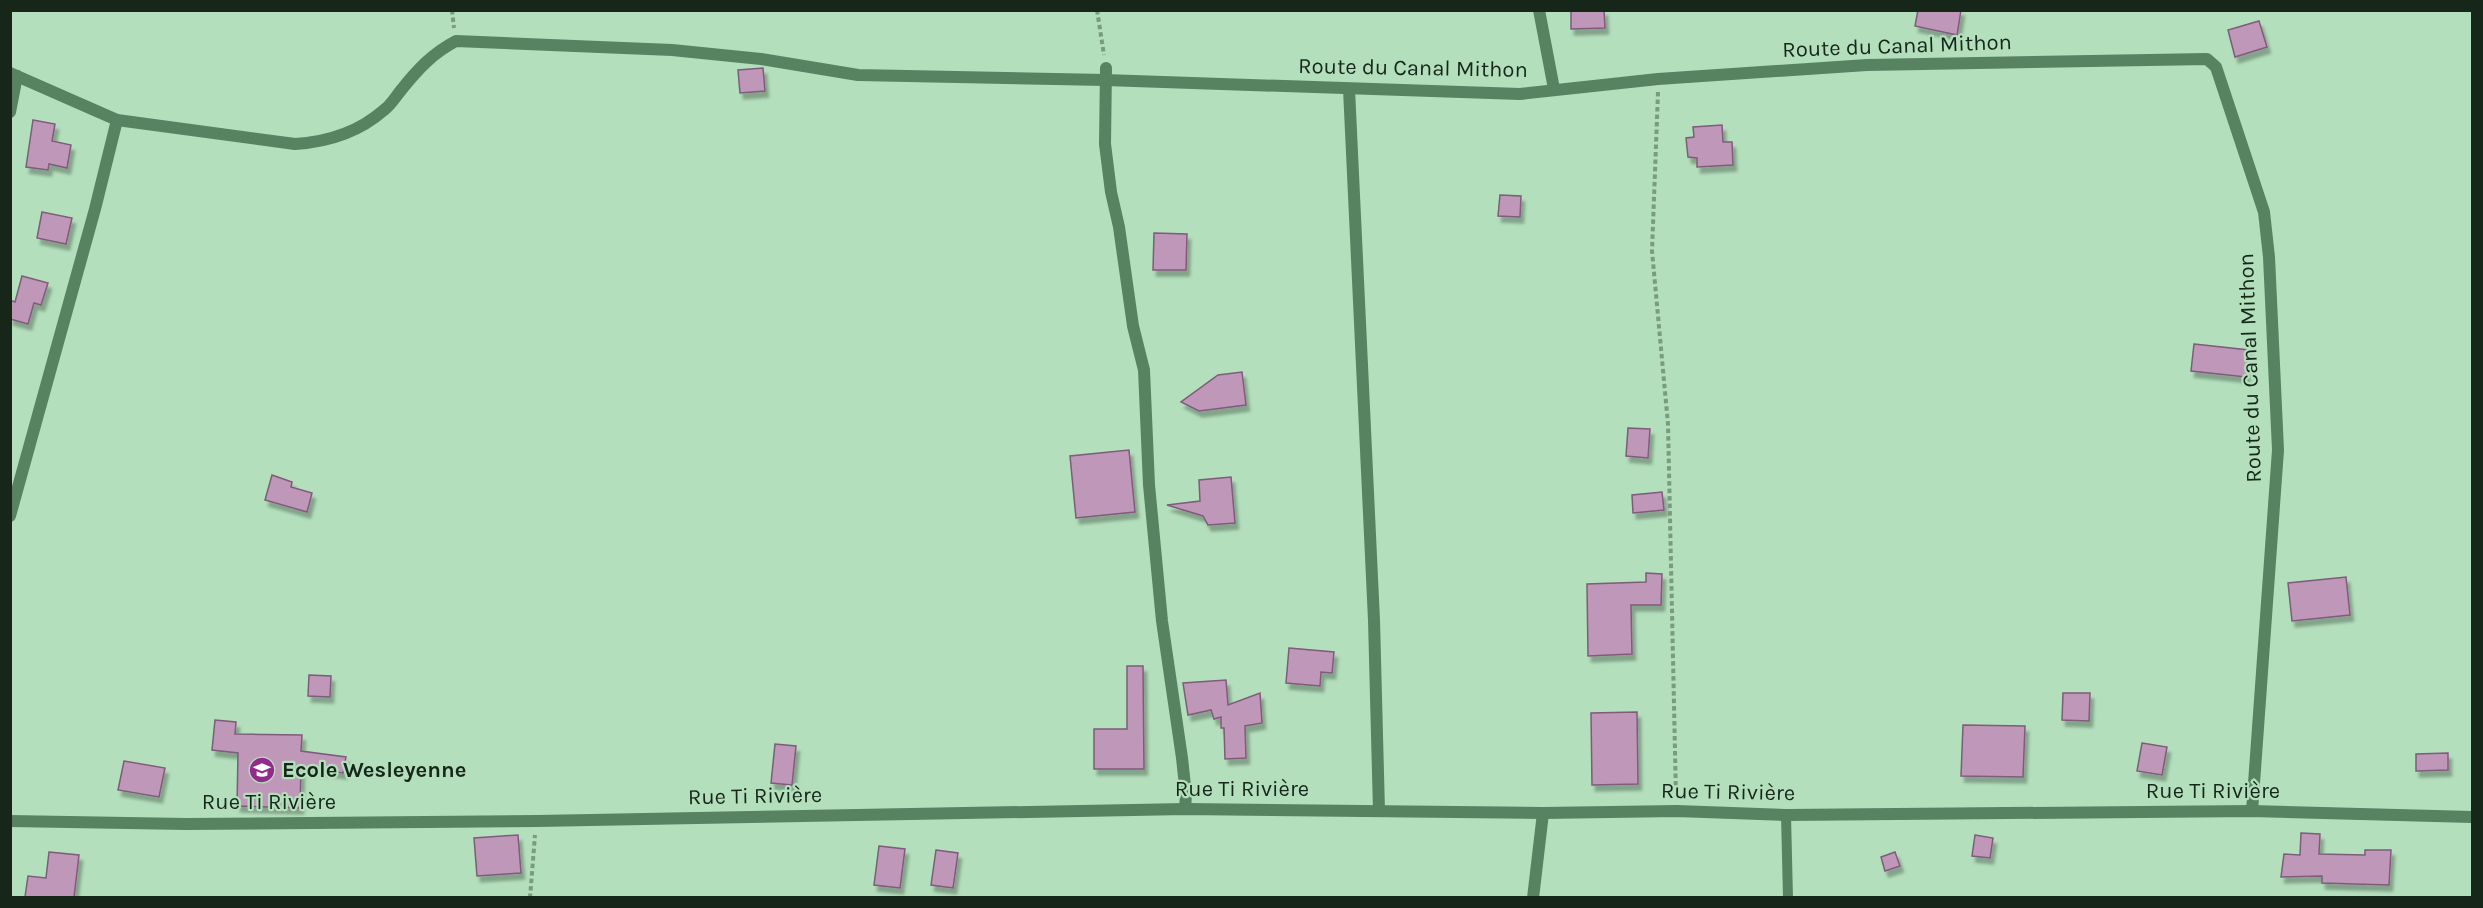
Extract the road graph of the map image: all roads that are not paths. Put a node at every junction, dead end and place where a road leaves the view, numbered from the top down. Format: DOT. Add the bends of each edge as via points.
graph roads {
  1 [pos="1539,10"];
  2 [pos="14,74"];
  3 [pos="1105,74"];
  4 [pos="1349,89"];
  5 [pos="1554,89"];
  6 [pos="10,112"];
  7 [pos="117,120"];
  8 [pos="10,516"];
  9 [pos="1185,809"];
  10 [pos="1379,811"];
  11 [pos="2252,811"];
  12 [pos="1543,813"];
  13 [pos="1786,815"];
  14 [pos="2472,817"];
  15 [pos="10,820"];
  16 [pos="1533,897"];
  17 [pos="1788,897"];
  1 -- 5 [label="street"];
  2 -- 6 [label="street"];
  2 -- 7 [label="street, Route du Canal Mithon"];
  3 -- 4 [label="street, Route du Canal Mithon"];
  3 -- 7 [label="street, Route du Canal Mithon" via="858,75 672,50 456,41 418,68 385,110 362,126 317,143 295,144"];
  3 -- 9 [label="street" via="1105,144 1133,326 1144,370 1150,496"];
  4 -- 5 [label="street, Route du Canal Mithon" via="1520,94"];
  4 -- 10 [label="street"];
  5 -- 11 [label="street, Route du Canal Mithon" via="1878,65 2207,59 2216,67 2264,212 2269,257 2278,450"];
  7 -- 8 [label="street"];
  9 -- 10 [label="street, Rue Ti Rivière"];
  9 -- 15 [label="street, Rue Ti Rivière" via="537,821 186,824"];
  10 -- 12 [label="street, Rue Ti Rivière"];
  11 -- 13 [label="street, Rue Ti Rivière"];
  11 -- 14 [label="street, Rue Ti Rivière"];
  12 -- 13 [label="street, Rue Ti Rivière" via="1677,811"];
  12 -- 16 [label="street"];
  13 -- 17 [label="lane"];
}
